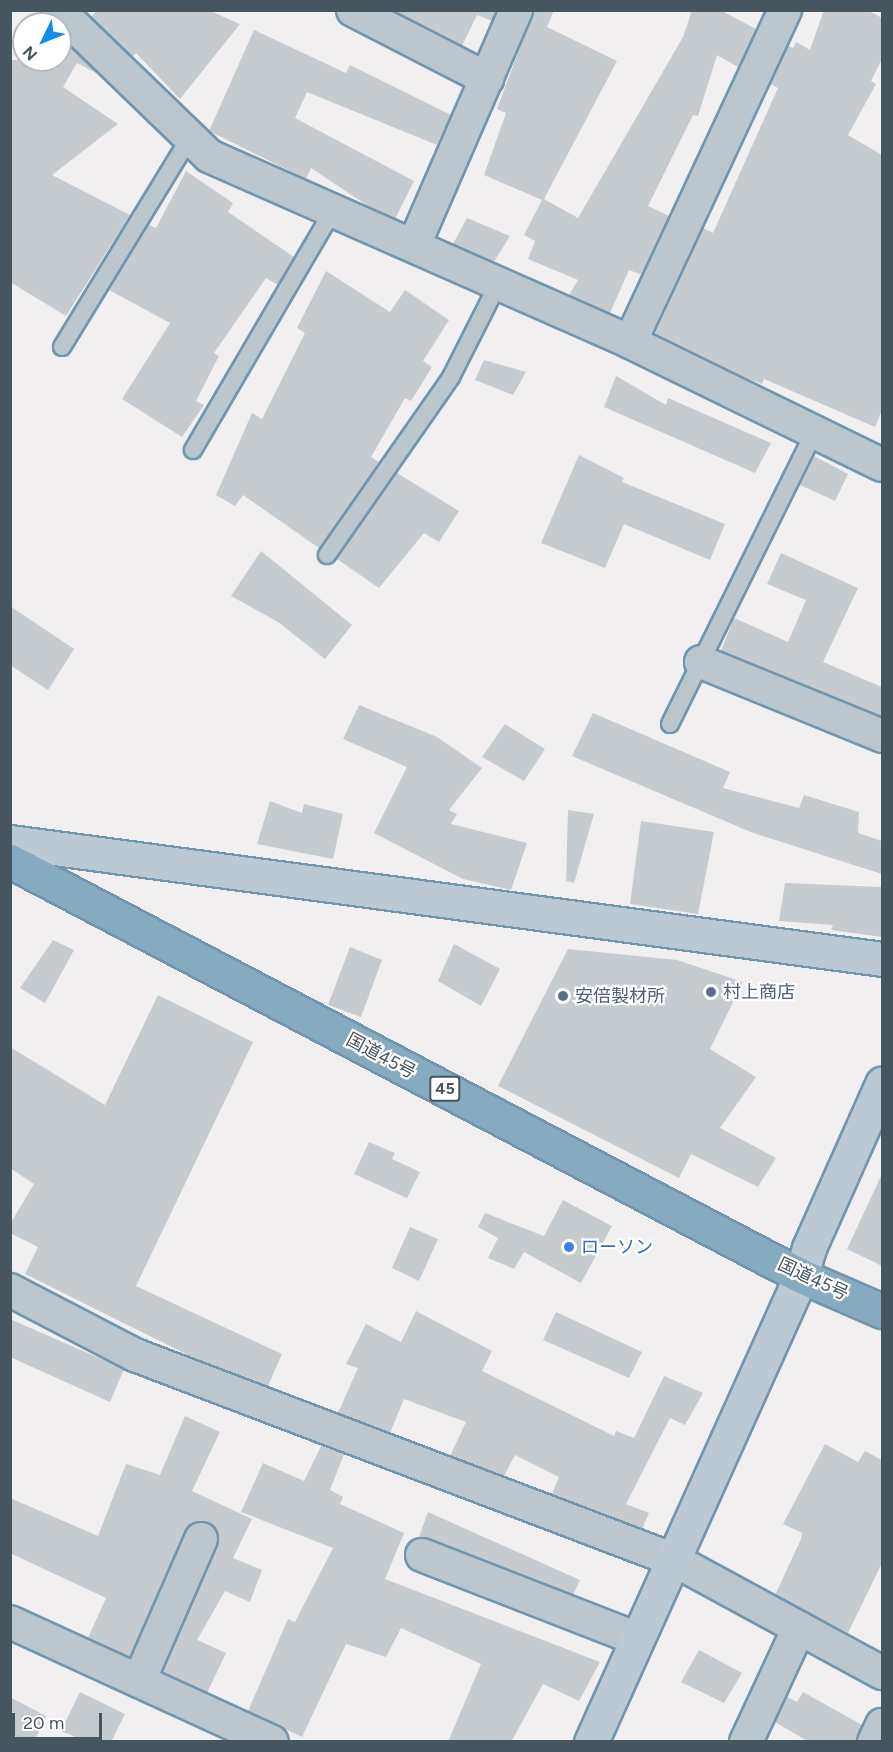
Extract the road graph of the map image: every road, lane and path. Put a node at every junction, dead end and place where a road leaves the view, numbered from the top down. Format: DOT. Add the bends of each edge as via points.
graph roads {
  1 [pos="58,10"];
  2 [pos="353,10"];
  3 [pos="516,10"];
  4 [pos="785,10"];
  5 [pos="487,79"];
  6 [pos="190,137"];
  7 [pos="334,209"];
  8 [pos="414,245"];
  9 [pos="498,284"];
  10 [pos="630,342"];
  11 [pos="63,347"];
  12 [pos="814,433"];
  13 [pos="193,450"];
  14 [pos="881,460"];
  15 [pos="327,555"];
  16 [pos="700,662"];
  17 [pos="670,724"];
  18 [pos="882,736"];
  19 [pos="10,842"];
  20 [pos="10,861"];
  21 [pos="882,958"];
  22 [pos="882,1084"];
  23 [pos="801,1276"];
  24 [pos="10,1290"];
  25 [pos="882,1311"];
  26 [pos="201,1539"];
  27 [pos="422,1555"];
  28 [pos="674,1560"];
  29 [pos="799,1628"];
  30 [pos="13,1630"];
  31 [pos="638,1639"];
  32 [pos="882,1673"];
  33 [pos="139,1681"];
  34 [pos="882,1725"];
  35 [pos="272,1742"];
  36 [pos="591,1742"];
  37 [pos="746,1742"];
  38 [pos="874,1742"];
  1 -- 6 [label="street"];
  2 -- 5 [label="street"];
  3 -- 5 [label="street"];
  4 -- 10 [label="street"];
  5 -- 8 [label="street"];
  6 -- 7 [label="street" via="209,156"];
  6 -- 11 [label="lane"];
  7 -- 8 [label="street"];
  7 -- 13 [label="lane"];
  8 -- 9 [label="street"];
  9 -- 10 [label="street"];
  9 -- 15 [label="lane" via="451,377"];
  10 -- 12 [label="street"];
  12 -- 14 [label="street"];
  12 -- 16 [label="lane"];
  16 -- 17 [label="lane"];
  16 -- 18 [label="street"];
  19 -- 21 [label="street"];
  20 -- 23 [label="highway, 国道45号 / 45"];
  22 -- 23 [label="street" via="809,1248"];
  23 -- 25 [label="highway, 国道45号 / 45"];
  23 -- 28 [label="street"];
  24 -- 28 [label="street" via="135,1355"];
  26 -- 33 [label="street"];
  27 -- 31 [label="street"];
  28 -- 29 [label="street"];
  28 -- 31 [label="street"];
  29 -- 32 [label="street"];
  29 -- 37 [label="street"];
  30 -- 33 [label="street"];
  31 -- 36 [label="street"];
  33 -- 35 [label="street"];
  34 -- 38 [label="street"];
}
